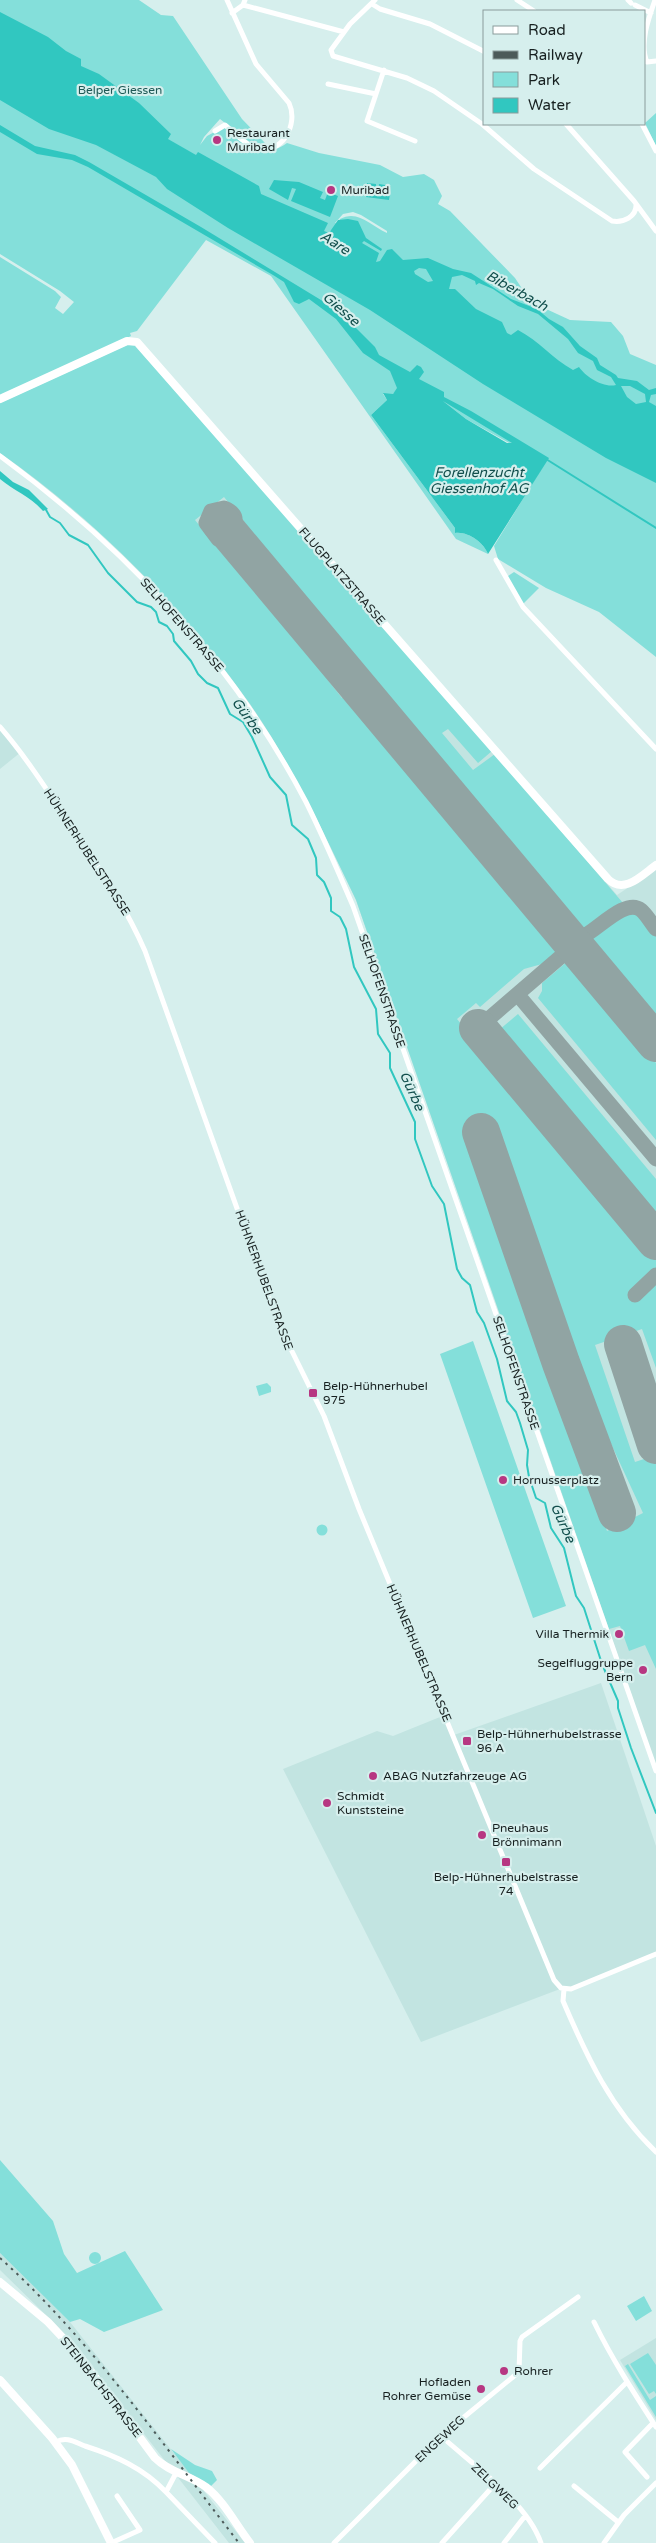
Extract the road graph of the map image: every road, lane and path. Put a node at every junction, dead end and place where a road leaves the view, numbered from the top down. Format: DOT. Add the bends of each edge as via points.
graph roads {
  1 [pos="228,0"];
  2 [pos="517,0"];
  3 [pos="656,0"];
  4 [pos="373,2"];
  5 [pos="631,2"];
  6 [pos="244,3"];
  7 [pos="532,10"];
  8 [pos="646,10"];
  9 [pos="646,10"];
  10 [pos="232,13"];
  11 [pos="651,13"];
  12 [pos="344,32"];
  13 [pos="646,36"];
  14 [pos="483,51"];
  15 [pos="656,61"];
  16 [pos="646,63"];
  17 [pos="384,70"];
  18 [pos="328,84"];
  19 [pos="376,94"];
  20 [pos="567,125"];
  21 [pos="643,125"];
  22 [pos="214,131"];
  23 [pos="415,141"];
  24 [pos="656,151"];
  25 [pos="636,204"];
  26 [pos="656,231"];
  27 [pos="0,399"];
  28 [pos="0,456"];
  29 [pos="496,560"];
  30 [pos="0,727"];
  31 [pos="656,748"];
  32 [pos="656,865"];
  33 [pos="656,1771"];
  34 [pos="656,1954"];
  35 [pos="561,1988"];
  36 [pos="656,2152"];
  37 [pos="0,2282"];
  38 [pos="578,2297"];
  39 [pos="594,2322"];
  40 [pos="0,2380"];
  41 [pos="626,2383"];
  42 [pos="655,2425"];
  43 [pos="442,2436"];
  44 [pos="56,2442"];
  45 [pos="540,2468"];
  46 [pos="175,2475"];
  47 [pos="647,2477"];
  48 [pos="656,2483"];
  49 [pos="494,2484"];
  50 [pos="574,2486"];
  51 [pos="166,2492"];
  52 [pos="117,2496"];
  53 [pos="525,2516"];
  54 [pos="618,2522"];
  55 [pos="111,2543"];
  56 [pos="215,2543"];
  57 [pos="250,2543"];
  58 [pos="334,2543"];
  59 [pos="442,2543"];
  60 [pos="504,2543"];
  61 [pos="541,2543"];
  62 [pos="604,2543"];
  1 -- 10 [label="street"];
  2 -- 7 [label="street"];
  3 -- 11 [label="street"];
  4 -- 12 [label="street"];
  4 -- 14 [label="street" via="380,9 442,29"];
  5 -- 8 [label="street"];
  6 -- 10 [label="street"];
  6 -- 12 [label="street"];
  9 -- 11 [label="street"];
  10 -- 22 [label="street" via="256,64 289,103 292,124 285,139 264,149 253,147 225,125"];
  11 -- 13 [label="street"];
  12 -- 17 [label="street" via="331,50 332,56"];
  15 -- 16 [label="street"];
  17 -- 19 [label="street"];
  17 -- 25 [label="street" via="420,84 460,108 534,169 612,221 626,220 634,214"];
  18 -- 19 [label="street"];
  19 -- 23 [label="street" via="367,121"];
  20 -- 25 [label="street"];
  21 -- 24 [label="street"];
  25 -- 26 [label="street"];
  27 -- 32 [label="street, FLUGPLATZSTRASSE" via="127,341 137,342 608,879 615,885 625,886"];
  28 -- 33 [label="street, SELHOFENSTRASSE" via="76,514 156,592 210,655 239,695 305,801 353,906"];
  29 -- 31 [label="street" via="523,607"];
  30 -- 35 [label="street, HÜHNERHUBELSTRASSE" via="22,753 104,874 145,951 278,1323 324,1416 359,1509 554,1980"];
  34 -- 35 [label="street"];
  35 -- 36 [label="street, HÜHNERHUBELSTRASSE" via="563,2001 600,2083 633,2128"];
  37 -- 46 [label="street, STEINBACHSTRASSE" via="63,2338 161,2464"];
  38 -- 43 [label="street, ENGEWEG" via="522,2337 519,2372"];
  39 -- 41 [label="street"];
  40 -- 44 [label="street"];
  41 -- 42 [label="street"];
  41 -- 45 [label="street"];
  42 -- 47 [label="street" via="625,2452"];
  43 -- 49 [label="street, ZELGWEG"];
  43 -- 58 [label="street, ENGEWEG"];
  44 -- 51 [label="street" via="67,2439 120,2458 142,2471"];
  44 -- 55 [label="street" via="82,2482"];
  46 -- 51 [label="street"];
  46 -- 57 [label="street, STEINBACHSTRASSE" via="206,2487"];
  48 -- 54 [label="street"];
  49 -- 53 [label="street, ZELGWEG"];
  49 -- 59 [label="street"];
  50 -- 54 [label="street"];
  51 -- 56 [label="street"];
  52 -- 55 [label="street" via="140,2530"];
  53 -- 60 [label="street"];
  53 -- 61 [label="street, ZELGWEG" via="536,2529"];
  54 -- 62 [label="street"];
}
